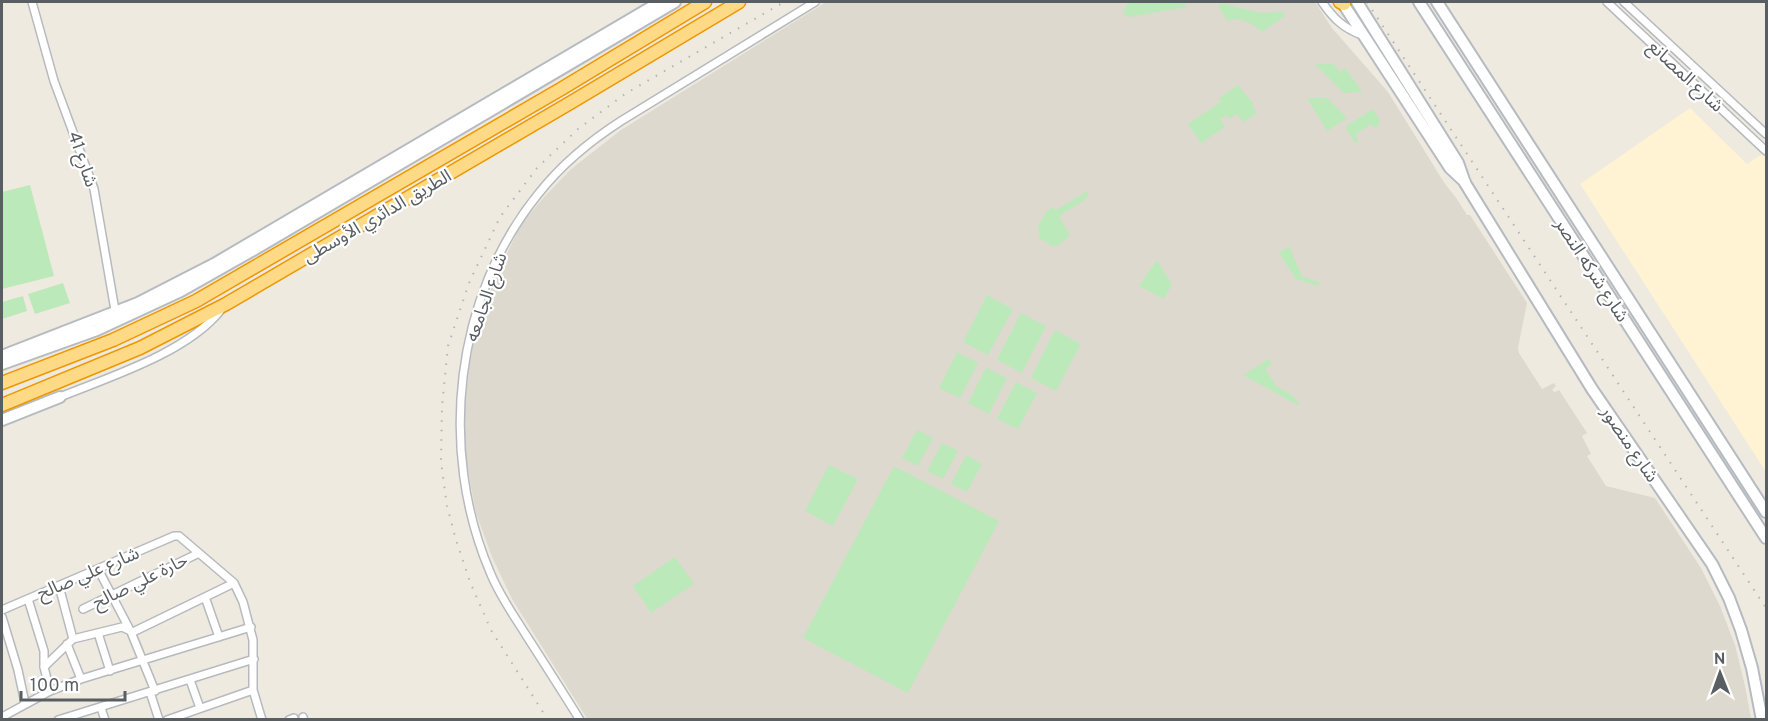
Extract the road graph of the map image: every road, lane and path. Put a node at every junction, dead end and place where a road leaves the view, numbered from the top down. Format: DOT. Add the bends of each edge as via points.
graph roads {
  1 [pos="33,2"];
  2 [pos="660,2"];
  3 [pos="675,2"];
  4 [pos="705,2"];
  5 [pos="739,2"];
  6 [pos="814,2"];
  7 [pos="1322,2"];
  8 [pos="1342,2"];
  9 [pos="1357,2"];
  10 [pos="1419,2"];
  11 [pos="1437,2"];
  12 [pos="1607,2"];
  13 [pos="1624,2"];
  14 [pos="1364,36"];
  15 [pos="1767,134"];
  16 [pos="1765,147"];
  17 [pos="1465,183"];
  18 [pos="226,304"];
  19 [pos="116,317"];
  20 [pos="2,356"];
  21 [pos="2,364"];
  22 [pos="2,383"];
  23 [pos="60,397"];
  24 [pos="2,405"];
  25 [pos="2,420"];
  26 [pos="1767,512"];
  27 [pos="1767,538"];
  28 [pos="197,554"];
  29 [pos="98,569"];
  30 [pos="234,583"];
  31 [pos="59,586"];
  32 [pos="112,595"];
  33 [pos="205,597"];
  34 [pos="28,599"];
  35 [pos="82,609"];
  36 [pos="2,610"];
  37 [pos="2,617"];
  38 [pos="251,627"];
  39 [pos="130,632"];
  40 [pos="98,633"];
  41 [pos="219,637"];
  42 [pos="5,639"];
  43 [pos="70,641"];
  44 [pos="254,660"];
  45 [pos="144,661"];
  46 [pos="44,667"];
  47 [pos="110,670"];
  48 [pos="81,679"];
  49 [pos="190,680"];
  50 [pos="253,690"];
  51 [pos="50,691"];
  52 [pos="152,691"];
  53 [pos="25,703"];
  54 [pos="100,708"];
  55 [pos="200,708"];
  56 [pos="2,718"];
  57 [pos="58,720"];
  58 [pos="105,720"];
  59 [pos="159,720"];
  60 [pos="167,720"];
  61 [pos="262,720"];
  62 [pos="580,720"];
  63 [pos="1762,720"];
  1 -- 19 [label="street, شارع 41" via="54,81 94,189"];
  2 -- 19 [label="street" via="214,264"];
  3 -- 19 [label="street" via="247,254 181,291"];
  4 -- 22 [label="highway, الطريق الدائري الأوسطى" via="196,301 113,340"];
  5 -- 18 [label="highway, الطريق الدائري الأوسطى"];
  6 -- 62 [label="street, شارع الجامعه" via="621,121 564,166 508,237 479,304 465,361 460,420 461,459 471,517 498,590"];
  7 -- 14 [label="street" via="1337,22"];
  8 -- 14 [label="street, شارع منصور"];
  9 -- 17 [label="street, شارع منصور" via="1458,163"];
  10 -- 27 [label="street, شارع شركه النصر"];
  11 -- 26 [label="street, شارع شركه النصر"];
  12 -- 16 [label="street, شارع المصانع"];
  13 -- 15 [label="street, شارع المصانع"];
  14 -- 17 [label="street, شارع منصور" via="1450,168"];
  17 -- 63 [label="street, شارع منصور" via="1604,406 1718,575 1741,630"];
  18 -- 23 [label="street" via="201,329 166,351"];
  18 -- 24 [label="highway, الطريق الدائري الأوسطى" via="140,348"];
  19 -- 20 [label="street"];
  19 -- 21 [label="street"];
  23 -- 25 [label="street"];
  28 -- 29 [label="street, شارع علي صالح" via="181,537 174,536"];
  28 -- 30 [label="street"];
  28 -- 32 [label="street, حارة علي صالح"];
  29 -- 31 [label="street, شارع علي صالح"];
  29 -- 32 [label="street"];
  30 -- 33 [label="street"];
  30 -- 38 [label="street"];
  31 -- 34 [label="street, شارع علي صالح"];
  31 -- 43 [label="street"];
  32 -- 35 [label="street, حارة علي صالح"];
  32 -- 39 [label="street"];
  33 -- 39 [label="street"];
  33 -- 41 [label="street"];
  34 -- 36 [label="street, شارع علي صالح"];
  34 -- 46 [label="street" via="44,651"];
  37 -- 42 [label="street"];
  38 -- 41 [label="street"];
  38 -- 44 [label="street"];
  39 -- 40 [label="street" via="125,627"];
  39 -- 45 [label="street"];
  40 -- 43 [label="street"];
  40 -- 47 [label="street"];
  41 -- 45 [label="street"];
  42 -- 53 [label="street"];
  43 -- 46 [label="street"];
  43 -- 48 [label="street"];
  44 -- 49 [label="street"];
  44 -- 50 [label="street"];
  45 -- 47 [label="street"];
  45 -- 52 [label="street"];
  46 -- 51 [label="street"];
  47 -- 48 [label="street"];
  48 -- 51 [label="street"];
  49 -- 52 [label="street"];
  49 -- 55 [label="street"];
  50 -- 55 [label="street"];
  50 -- 61 [label="street"];
  51 -- 53 [label="street"];
  52 -- 54 [label="street"];
  52 -- 59 [label="street"];
  53 -- 56 [label="street"];
  54 -- 57 [label="street"];
  54 -- 58 [label="street"];
  55 -- 60 [label="street"];
}
